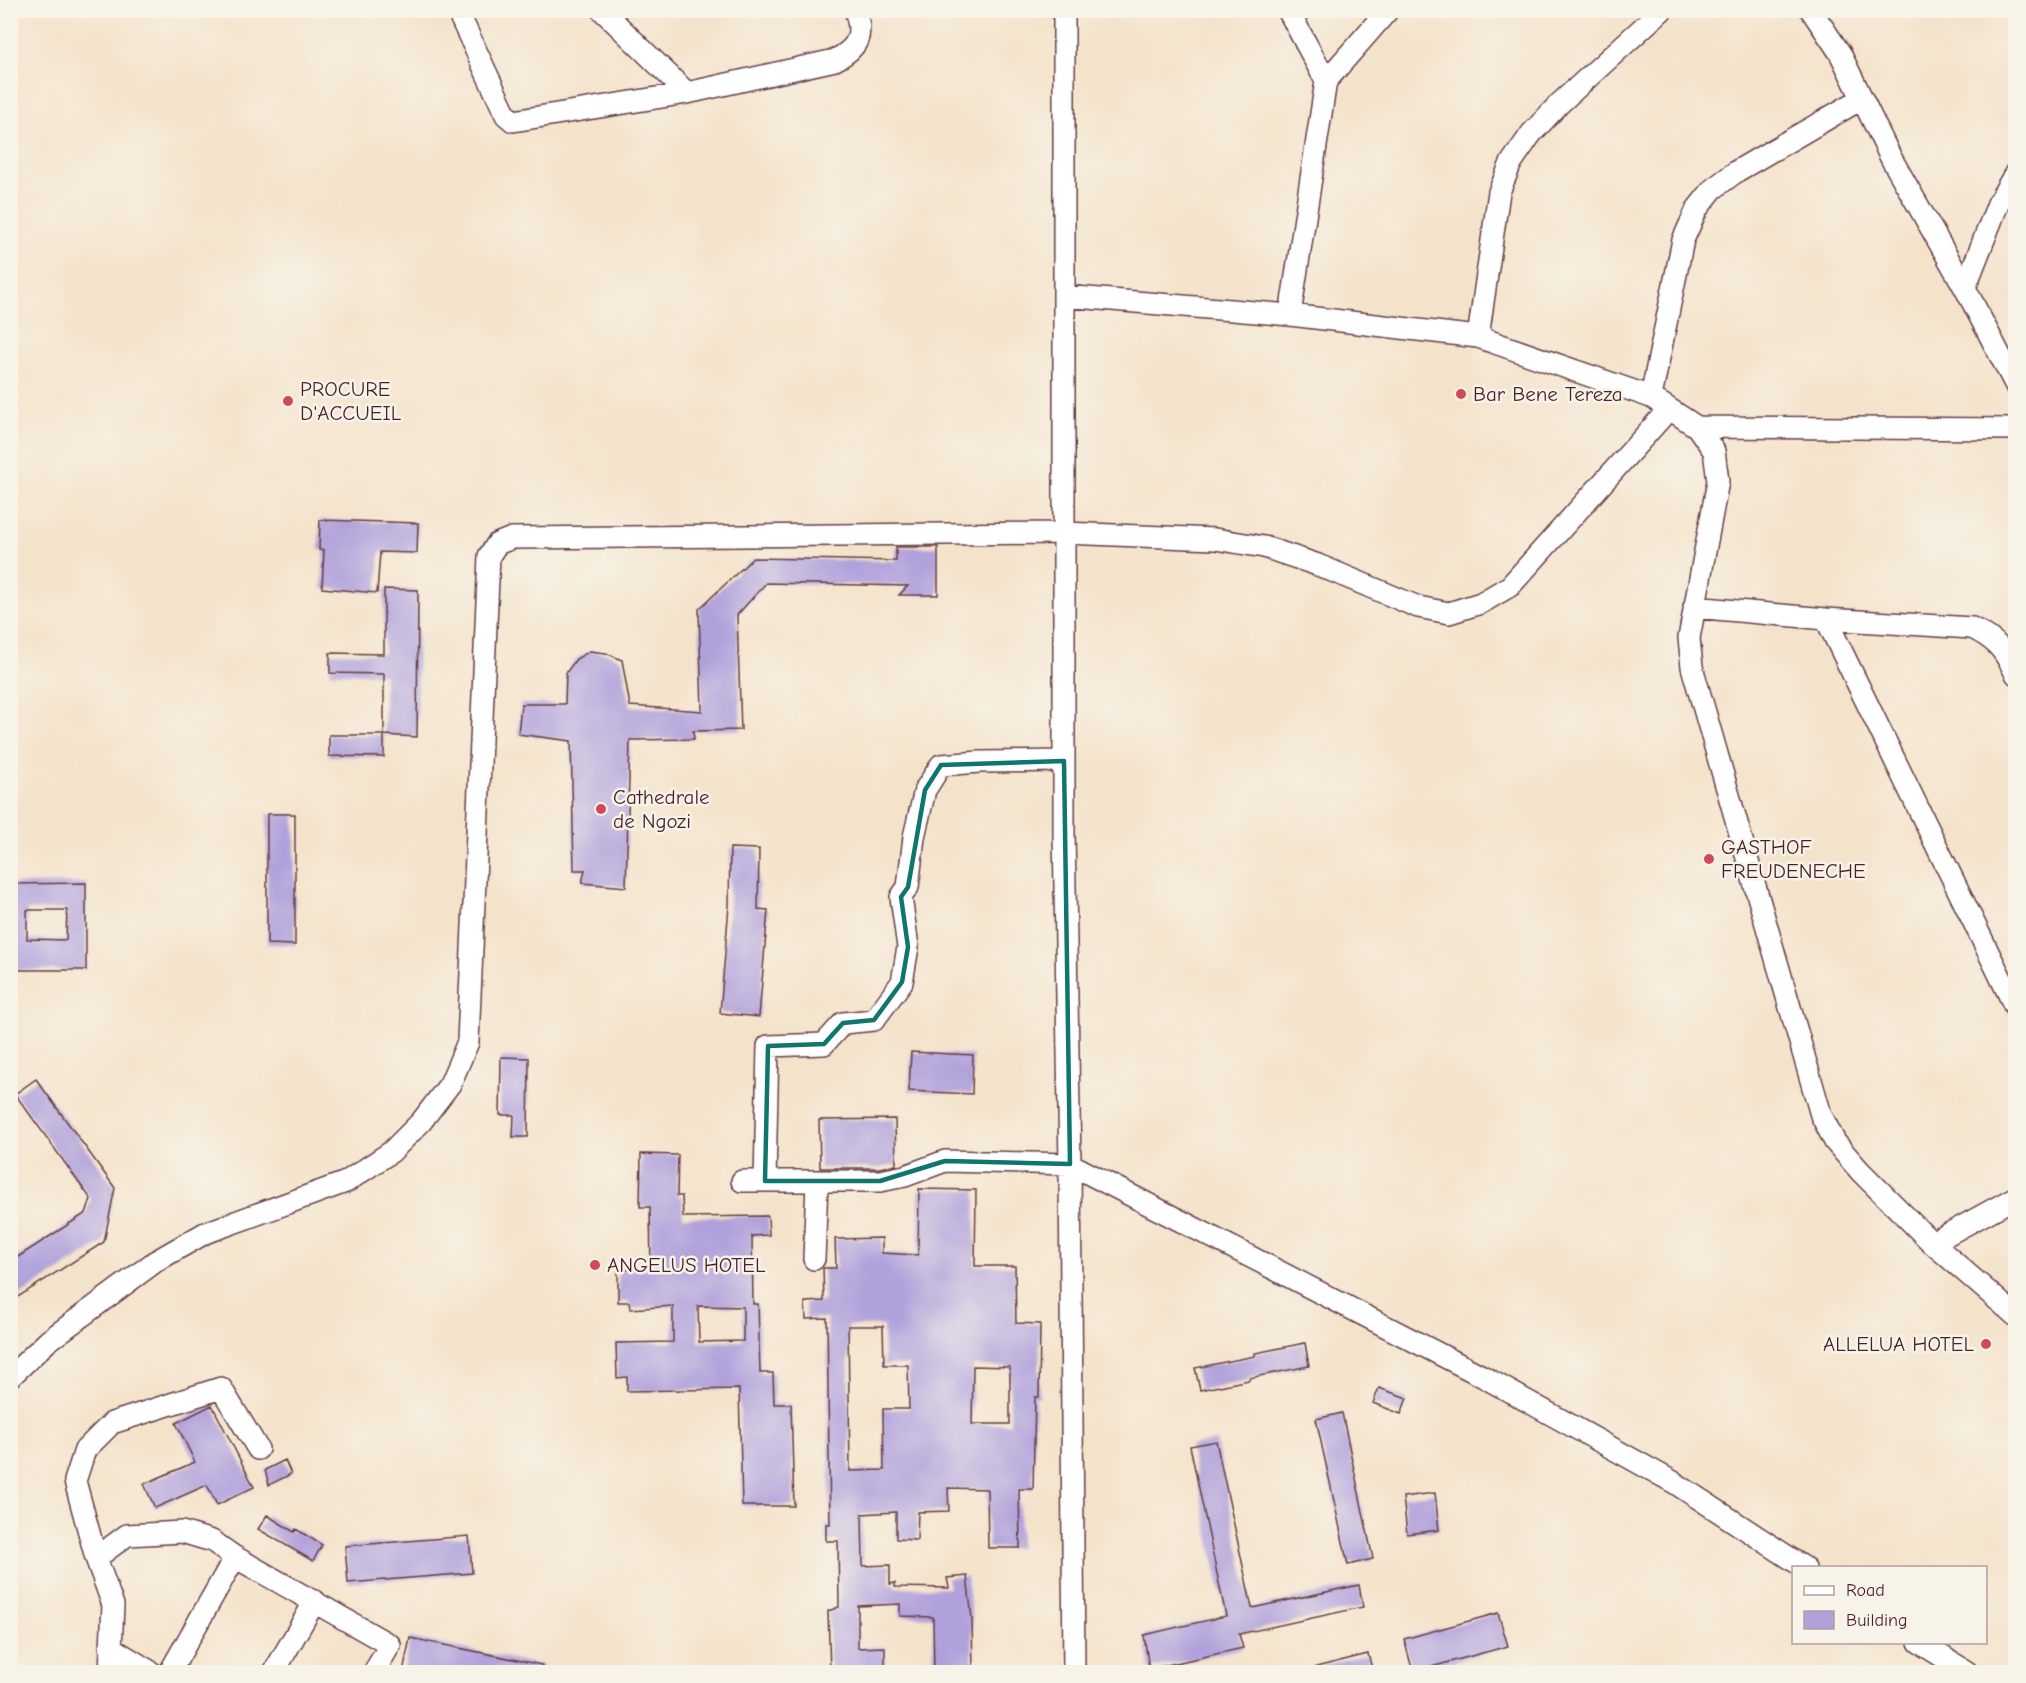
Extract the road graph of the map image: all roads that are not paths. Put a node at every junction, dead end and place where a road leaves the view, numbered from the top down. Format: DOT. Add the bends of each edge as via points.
graph roads {
  1 [pos="457,10"];
  2 [pos="602,10"];
  3 [pos="855,10"];
  4 [pos="1064,10"];
  5 [pos="1288,10"];
  6 [pos="1388,10"];
  7 [pos="1662,10"];
  8 [pos="1811,10"];
  9 [pos="1326,81"];
  10 [pos="687,93"];
  11 [pos="1861,99"];
  12 [pos="2016,172"];
  13 [pos="1965,288"];
  14 [pos="1064,296"];
  15 [pos="1290,315"];
  16 [pos="1478,338"];
  17 [pos="2016,386"];
  18 [pos="1660,403"];
  19 [pos="1697,427"];
  20 [pos="2016,429"];
  21 [pos="1064,532"];
  22 [pos="1694,607"];
  23 [pos="1826,619"];
  24 [pos="2016,674"];
  25 [pos="1064,761"];
  26 [pos="2016,1008"];
  27 [pos="1070,1164"];
  28 [pos="742,1180"];
  29 [pos="765,1181"];
  30 [pos="817,1182"];
  31 [pos="2016,1197"];
  32 [pos="1932,1243"];
  33 [pos="814,1259"];
  34 [pos="2016,1316"];
  35 [pos="10,1377"];
  36 [pos="258,1449"];
  37 [pos="235,1557"];
  38 [pos="96,1558"];
  39 [pos="1802,1566"];
  40 [pos="315,1601"];
  41 [pos="1922,1644"];
  42 [pos="110,1647"];
  43 [pos="110,1672"];
  44 [pos="151,1672"];
  45 [pos="170,1672"];
  46 [pos="274,1672"];
  47 [pos="374,1672"];
  48 [pos="1074,1672"];
  49 [pos="1966,1672"];
  1 -- 10 [label="street" via="506,115 513,121"];
  2 -- 10 [label="street"];
  3 -- 10 [label="street" via="857,43 835,60"];
  4 -- 14 [label="street"];
  5 -- 9 [label="street"];
  6 -- 9 [label="street"];
  7 -- 16 [label="street" via="1559,104 1511,163 1499,192"];
  8 -- 11 [label="street" via="1840,53"];
  9 -- 15 [label="street"];
  11 -- 13 [label="street" via="1890,158"];
  11 -- 18 [label="street" via="1737,171 1713,189 1697,209 1683,240"];
  12 -- 13 [label="street" via="1999,201"];
  13 -- 17 [label="street"];
  14 -- 15 [label="street"];
  14 -- 21 [label="street"];
  15 -- 16 [label="street"];
  16 -- 18 [label="street"];
  18 -- 19 [label="street"];
  18 -- 21 [label="street" via="1510,586 1481,603 1449,613 1418,606 1318,565 1264,548 1215,538"];
  19 -- 20 [label="street"];
  19 -- 22 [label="street" via="1714,451 1718,481"];
  21 -- 25 [label="street"];
  21 -- 35 [label="street" via="512,538 497,544 489,556 468,1042 450,1084 391,1152 346,1182 205,1233 156,1261 48,1341"];
  22 -- 23 [label="street"];
  22 -- 32 [label="street" via="1689,638 1692,667 1821,1115 1835,1142 1860,1171"];
  23 -- 24 [label="street" via="1972,628 1989,636 2004,650"];
  23 -- 26 [label="street"];
  25 -- 27 [label="street"];
  25 -- 29 [label="street" via="940,765 926,790 914,837 908,887 901,897 908,947 902,982 874,1020 843,1023 824,1044 768,1046"];
  27 -- 30 [label="street" via="945,1161 880,1181"];
  27 -- 39 [label="street" via="1492,1382 1675,1483"];
  27 -- 48 [label="street"];
  28 -- 29 [label="street"];
  29 -- 30 [label="street"];
  30 -- 33 [label="street"];
  31 -- 32 [label="street"];
  32 -- 34 [label="street"];
  36 -- 38 [label="street" via="221,1388 112,1423 85,1450 75,1481"];
  37 -- 38 [label="street" via="212,1541 182,1532 127,1535"];
  37 -- 40 [label="street"];
  37 -- 45 [label="street"];
  38 -- 42 [label="street" via="113,1605"];
  40 -- 46 [label="street"];
  40 -- 47 [label="street" via="390,1645"];
  41 -- 49 [label="street"];
  42 -- 43 [label="street"];
  42 -- 44 [label="street"];
}
